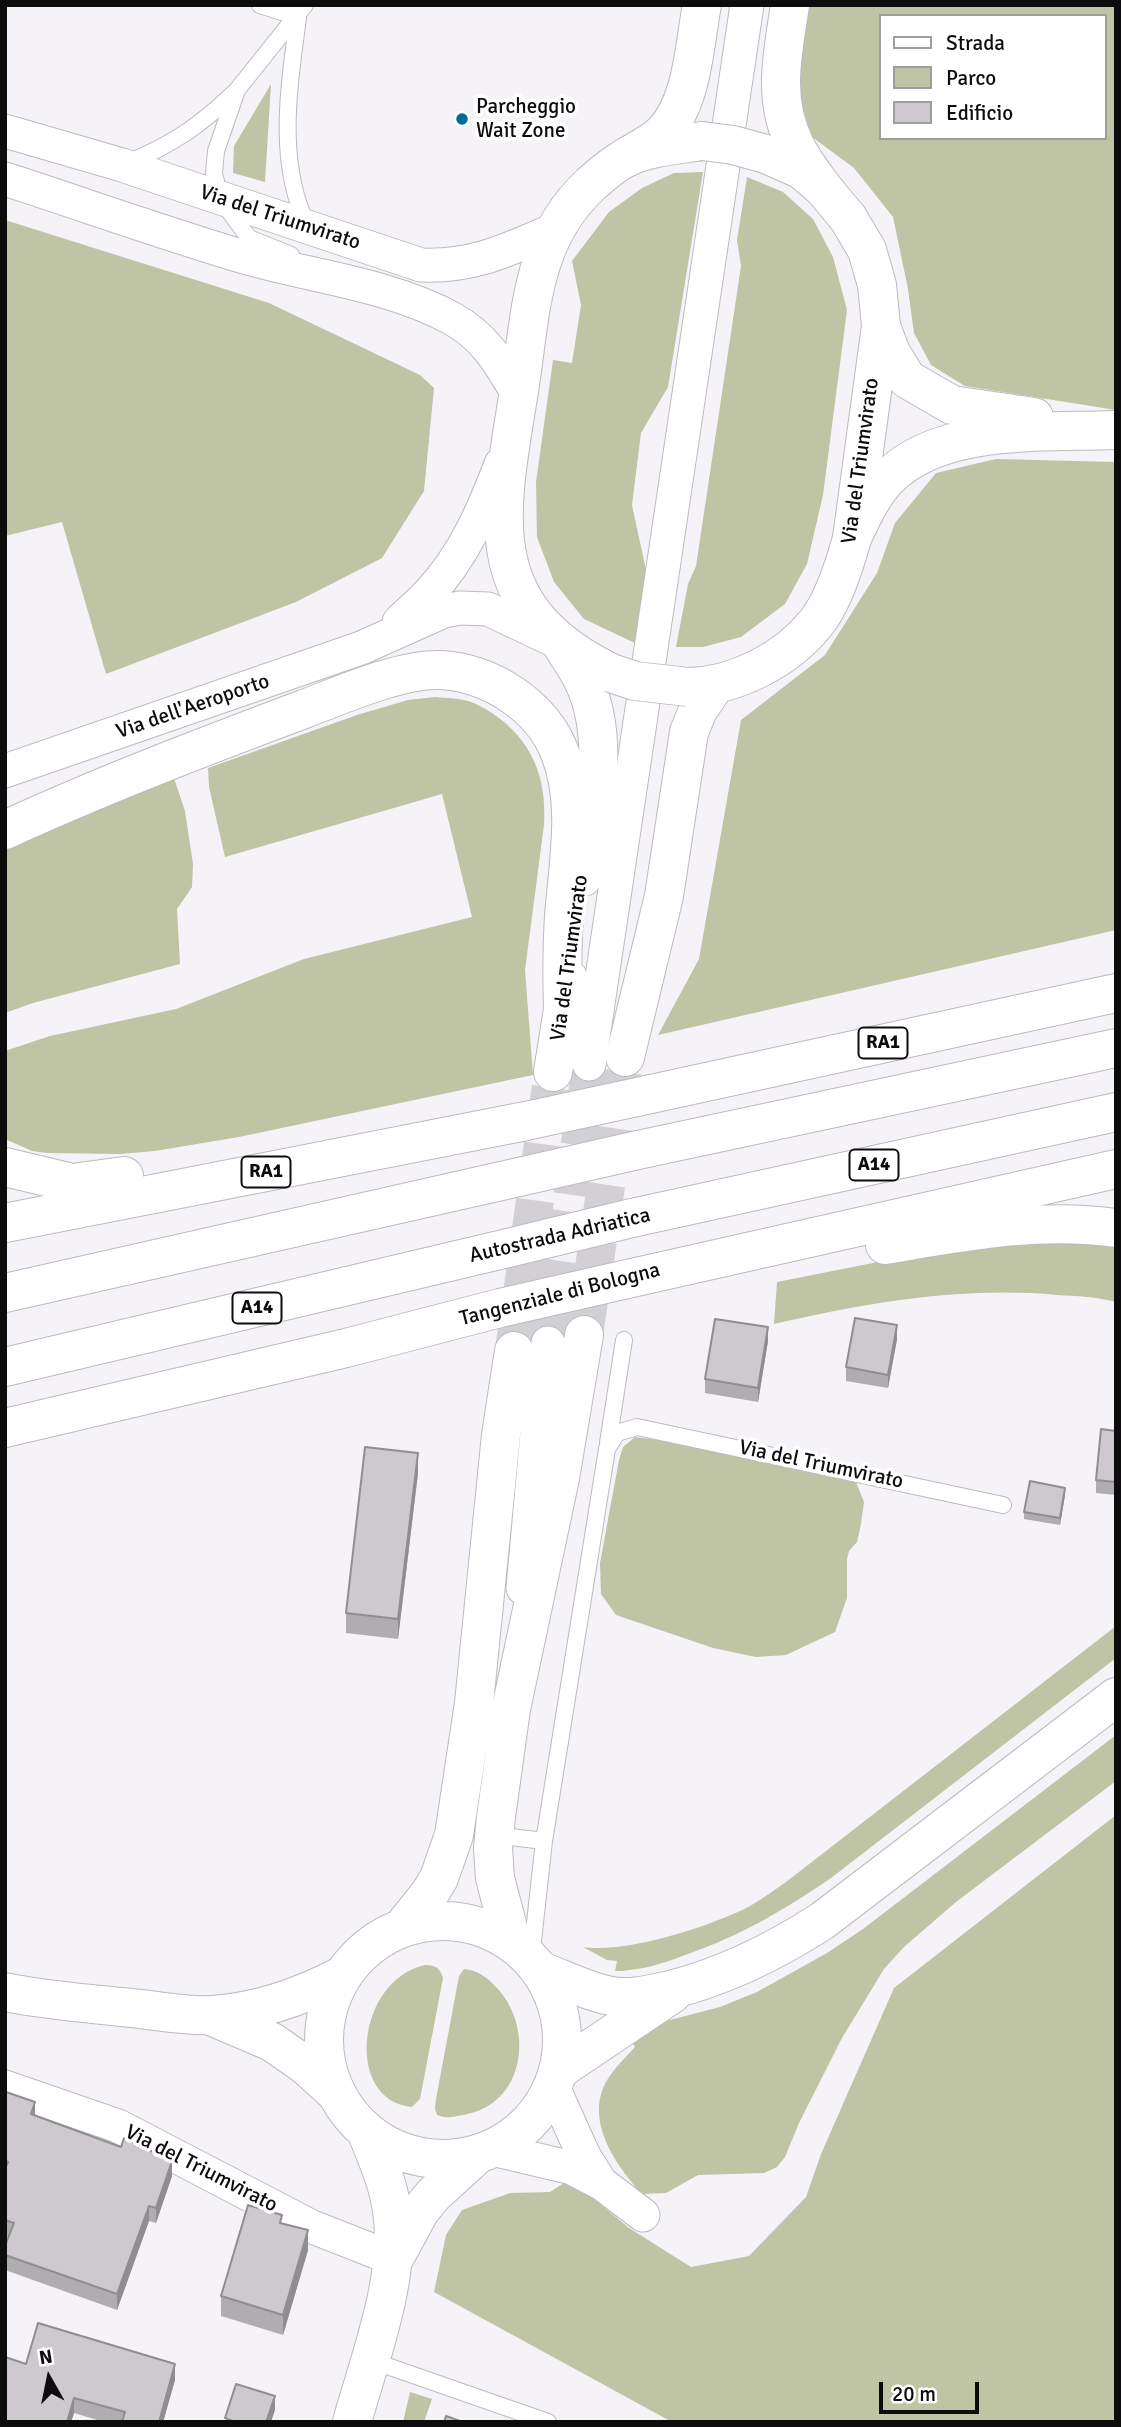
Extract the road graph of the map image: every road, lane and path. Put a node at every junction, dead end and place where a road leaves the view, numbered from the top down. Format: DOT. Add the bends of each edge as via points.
graph roads {
  1 [pos="261,5"];
  2 [pos="702,5"];
  3 [pos="747,5"];
  4 [pos="790,5"];
  5 [pos="301,11"];
  6 [pos="237,90"];
  7 [pos="5,131"];
  8 [pos="624,159"];
  9 [pos="121,165"];
  10 [pos="5,180"];
  11 [pos="823,188"];
  12 [pos="220,199"];
  13 [pos="309,229"];
  14 [pos="554,230"];
  15 [pos="386,292"];
  16 [pos="881,326"];
  17 [pos="518,394"];
  18 [pos="1115,430"];
  19 [pos="510,439"];
  20 [pos="852,538"];
  21 [pos="379,640"];
  22 [pos="561,643"];
  23 [pos="702,686"];
  24 [pos="5,771"];
  25 [pos="5,830"];
  26 [pos="1116,970"];
  27 [pos="1116,993"];
  28 [pos="563,1011"];
  29 [pos="1116,1048"];
  30 [pos="589,1065"];
  31 [pos="752,1072"];
  32 [pos="1116,1112"];
  33 [pos="439,1138"];
  34 [pos="5,1167"];
  35 [pos="1116,1169"];
  36 [pos="5,1223"];
  37 [pos="1116,1228"];
  38 [pos="192,1250"];
  39 [pos="640,1275"];
  40 [pos="5,1277"];
  41 [pos="5,1293"];
  42 [pos="624,1340"];
  43 [pos="548,1343"];
  44 [pos="346,1348"];
  45 [pos="5,1367"];
  46 [pos="540,1400"];
  47 [pos="5,1428"];
  48 [pos="607,1449"];
  49 [pos="5,1453"];
  50 [pos="1003,1505"];
  51 [pos="1116,1697"];
  52 [pos="474,1703"];
  53 [pos="511,1709"];
  54 [pos="494,1835"];
  55 [pos="544,1841"];
  56 [pos="402,1928"];
  57 [pos="529,1958"];
  58 [pos="343,1975"];
  59 [pos="683,1987"];
  60 [pos="5,1992"];
  61 [pos="209,2015"];
  62 [pos="556,2079"];
  63 [pos="5,2087"];
  64 [pos="337,2094"];
  65 [pos="367,2133"];
  66 [pos="485,2152"];
  67 [pos="601,2183"];
  68 [pos="643,2215"];
  69 [pos="394,2259"];
  70 [pos="370,2360"];
  71 [pos="352,2422"];
  72 [pos="548,2422"];
  1 -- 5 [label="lane"];
  2 -- 8 [label="main road, Via del Triumvirato" via="679,112 662,135"];
  3 -- 30 [label="street, Via del Triumvirato"];
  4 -- 11 [label="main road, Via del Triumvirato" via="779,81 785,124"];
  5 -- 6 [label="lane"];
  5 -- 13 [label="lane" via="287,103 288,146 293,184"];
  6 -- 9 [label="lane" via="184,136"];
  6 -- 12 [label="lane" via="216,151 214,173"];
  7 -- 9 [label="street, Via del Triumvirato"];
  8 -- 11 [label="main road, Via del Triumvirato, bridge" via="702,141 733,145 802,170"];
  8 -- 14 [label="main road, Via del Triumvirato" via="585,190"];
  9 -- 12 [label="street, Via del Triumvirato"];
  10 -- 15 [label="street, Via del Triumvirato" via="245,257"];
  11 -- 16 [label="main road, Via del Triumvirato" via="867,250"];
  12 -- 13 [label="street, Via del Triumvirato"];
  12 -- 15 [label="lane" via="249,238"];
  13 -- 14 [label="street, Via del Triumvirato" via="421,265 451,266 488,258"];
  14 -- 17 [label="main road, Via del Triumvirato" via="539,265"];
  15 -- 17 [label="street, Via del Triumvirato" via="452,319 482,340"];
  16 -- 18 [label="main road" via="907,379 952,405"];
  16 -- 20 [label="main road, Via del Triumvirato"];
  17 -- 19 [label="main road, Via del Triumvirato"];
  18 -- 20 [label="main road" via="991,435 943,446 888,478"];
  19 -- 21 [label="street, Via dell'Aeroporto" via="482,512 457,557 432,591"];
  19 -- 22 [label="main road, Via del Triumvirato" via="503,538 509,563 536,617"];
  20 -- 23 [label="main road, Via del Triumvirato" via="844,568 817,622 786,651 753,672"];
  21 -- 22 [label="street, Via dell'Aeroporto" via="444,611 475,607"];
  21 -- 24 [label="street, Via dell'Aeroporto"];
  22 -- 23 [label="main road, Via del Triumvirato, bridge" via="583,659 635,681"];
  22 -- 28 [label="main road, Via del Triumvirato" via="583,679 596,722 598,761"];
  23 -- 30 [label="main road" via="688,740 664,896"];
  25 -- 28 [label="main road" via="191,751 377,684 410,673 440,670 467,675 512,694 530,708 561,754 570,824"];
  26 -- 31 [label="main road"];
  27 -- 31 [label="main road, RA1"];
  28 -- 30 [label="main road, Via del Triumvirato"];
  29 -- 38 [label="main road, bridge"];
  31 -- 33 [label="main road, RA1, bridge"];
  32 -- 45 [label="main road, Autostrada Adriatica / A14, bridge" via="632,1218"];
  33 -- 34 [label="main road" via="72,1183"];
  33 -- 36 [label="main road, RA1"];
  35 -- 39 [label="main road, Tangenziale di Bologna"];
  37 -- 39 [label="main road" via="997,1227 852,1251"];
  38 -- 40 [label="main road"];
  38 -- 41 [label="main road"];
  39 -- 44 [label="main road, Tangenziale di Bologna, bridge"];
  42 -- 48 [label="lane"];
  43 -- 46 [label="street"];
  43 -- 52 [label="main road" via="501,1434"];
  43 -- 53 [label="main road" via="560,1478"];
  44 -- 47 [label="main road, Tangenziale di Bologna"];
  44 -- 49 [label="main road"];
  46 -- 52 [label="street"];
  46 -- 53 [label="street"];
  48 -- 50 [label="lane, Via del Triumvirato" via="617,1433 637,1427"];
  48 -- 55 [label="lane"];
  51 -- 59 [label="main road" via="822,1921 737,1969"];
  52 -- 56 [label="main road" via="450,1852 430,1893"];
  53 -- 54 [label="main road"];
  54 -- 55 [label="lane"];
  54 -- 57 [label="main road" via="495,1878"];
  55 -- 57 [label="lane"];
  56 -- 57 [label="main road" via="437,1921 489,1929"];
  56 -- 58 [label="main road" via="366,1951"];
  57 -- 59 [label="main road" via="606,1995 637,1998"];
  57 -- 62 [label="main road" via="554,1989 563,2029"];
  58 -- 61 [label="main road" via="281,2003"];
  58 -- 64 [label="main road" via="334,1990 324,2035 326,2067"];
  59 -- 62 [label="main road"];
  60 -- 61 [label="main road"];
  61 -- 64 [label="main road" via="272,2042"];
  62 -- 66 [label="main road" via="526,2124"];
  62 -- 67 [label="street" via="584,2156"];
  63 -- 69 [label="street, Via del Triumvirato" via="118,2126 310,2226"];
  64 -- 65 [label="main road"];
  65 -- 66 [label="main road" via="398,2152 442,2161"];
  65 -- 69 [label="main road" via="392,2207"];
  66 -- 67 [label="street" via="572,2168"];
  66 -- 69 [label="main road" via="426,2203"];
  67 -- 68 [label="street"];
  69 -- 70 [label="main road"];
  70 -- 71 [label="main road"];
  70 -- 72 [label="lane"];
}
